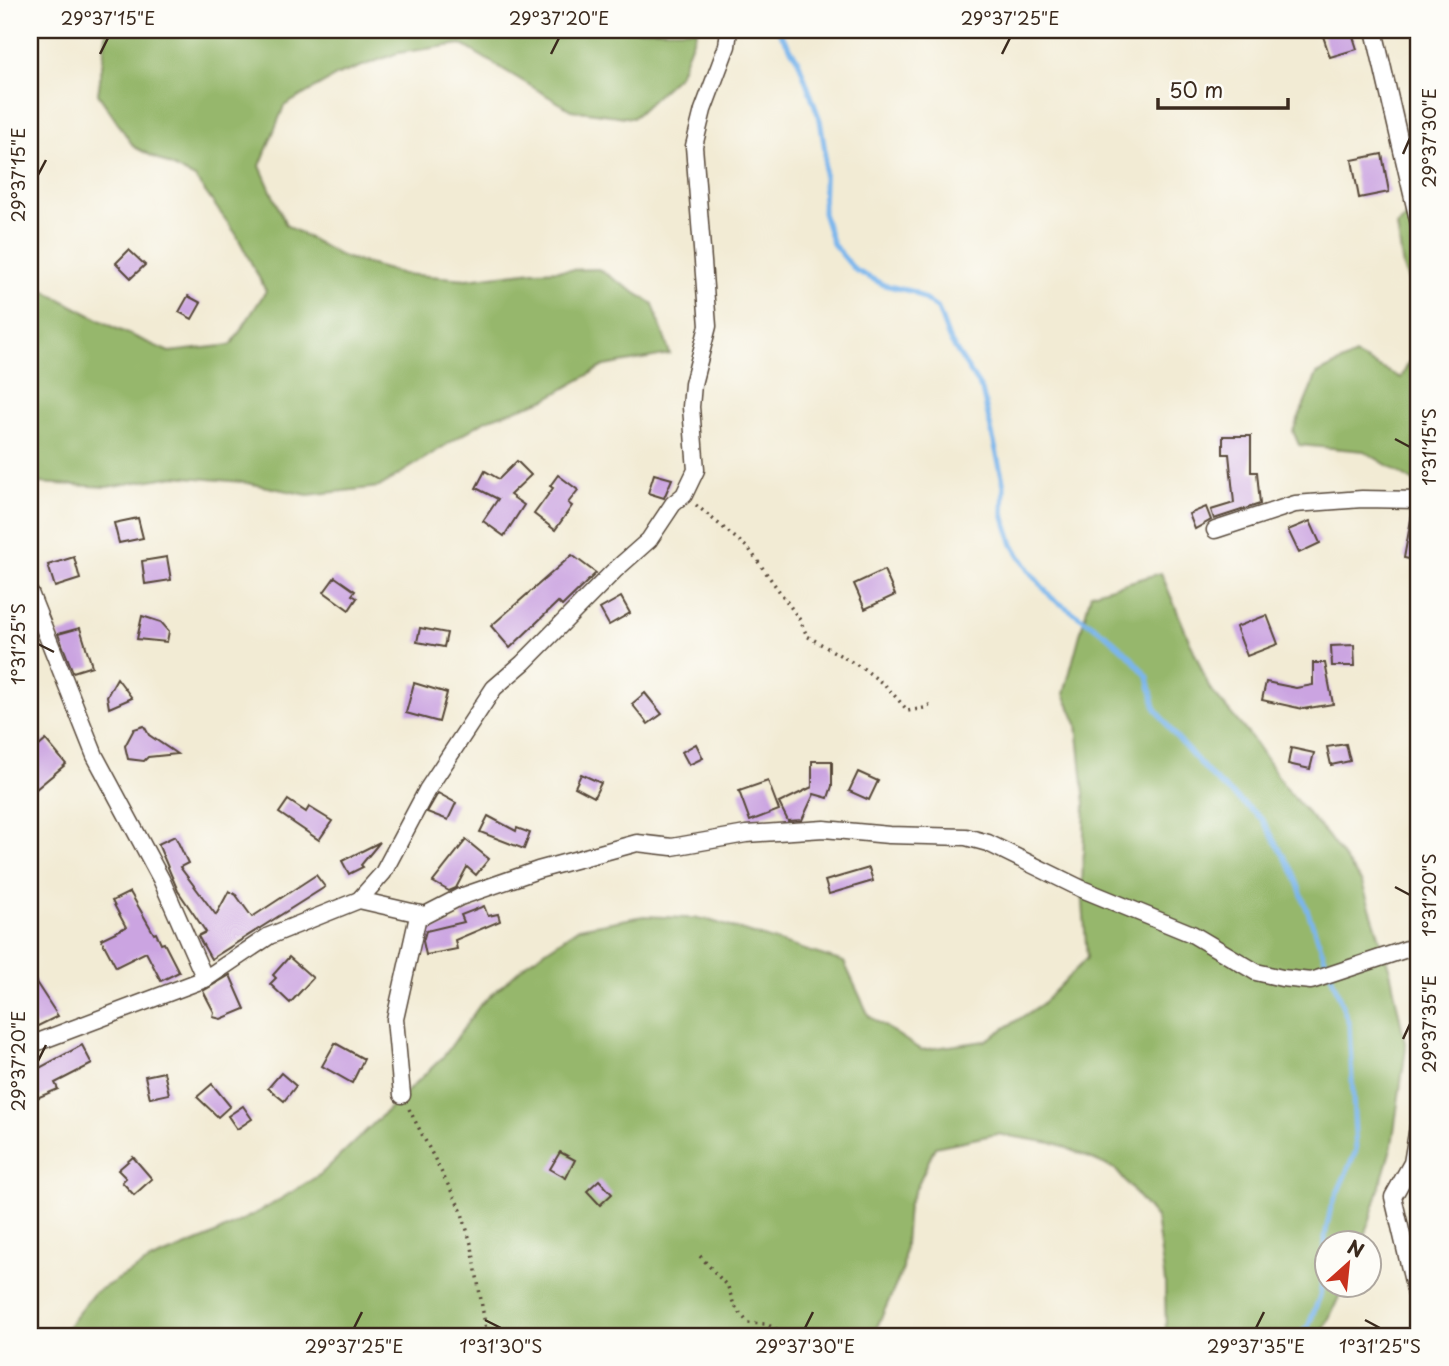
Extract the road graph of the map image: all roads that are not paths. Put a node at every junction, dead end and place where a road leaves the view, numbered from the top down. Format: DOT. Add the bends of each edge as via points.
graph roads {
  1 [pos="729,30"];
  2 [pos="1374,30"];
  3 [pos="1419,224"];
  4 [pos="1419,500"];
  5 [pos="1215,530"];
  6 [pos="30,593"];
  7 [pos="359,900"];
  8 [pos="418,916"];
  9 [pos="1419,945"];
  10 [pos="205,979"];
  11 [pos="30,1045"];
  12 [pos="402,1096"];
  13 [pos="1419,1121"];
  14 [pos="1419,1307"];
  1 -- 7 [label="street" via="694,146 708,326 691,407 696,470 684,495 649,540 494,688 433,780 383,873"];
  2 -- 3 [label="street"];
  4 -- 5 [label="street" via="1295,504"];
  6 -- 10 [label="street" via="95,756 161,879"];
  7 -- 8 [label="street"];
  7 -- 10 [label="street" via="270,936"];
  8 -- 9 [label="street" via="538,870 637,843 672,847 746,834 824,829 967,836 1192,934 1255,972 1282,978 1311,981"];
  8 -- 12 [label="street" via="395,1019"];
  10 -- 11 [label="street"];
  13 -- 14 [label="street" via="1412,1163 1393,1197"];
}
